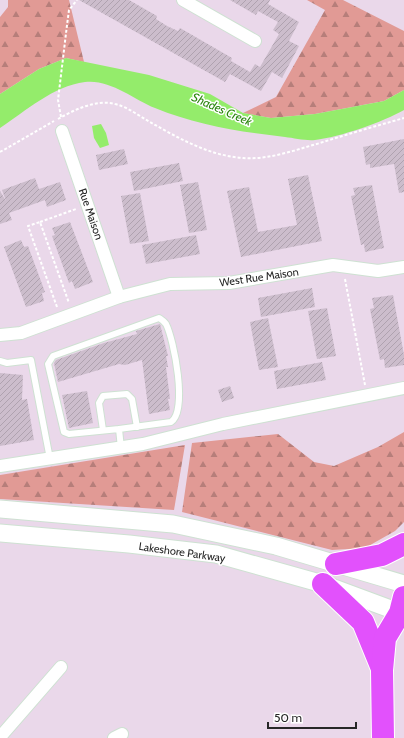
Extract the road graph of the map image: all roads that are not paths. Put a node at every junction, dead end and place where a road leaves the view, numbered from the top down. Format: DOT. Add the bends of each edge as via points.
graph roads {
  1 [pos="182,0"];
  2 [pos="255,40"];
  3 [pos="62,131"];
  4 [pos="404,267"];
  5 [pos="119,297"];
  6 [pos="0,335"];
  7 [pos="0,362"];
  8 [pos="404,388"];
  9 [pos="137,427"];
  10 [pos="119,429"];
  11 [pos="103,430"];
  12 [pos="121,448"];
  13 [pos="50,459"];
  14 [pos="0,466"];
  15 [pos="0,508"];
  16 [pos="0,533"];
  17 [pos="404,544"];
  18 [pos="336,564"];
  19 [pos="323,584"];
  20 [pos="404,584"];
  21 [pos="403,608"];
  22 [pos="61,667"];
  23 [pos="382,670"];
  24 [pos="1,737"];
  25 [pos="383,738"];
  1 -- 2 [label="street"];
  3 -- 5 [label="street, Rue Maison"];
  4 -- 5 [label="street, West Rue Maison" via="378,271 333,266 229,283 170,284"];
  5 -- 6 [label="street, West Rue Maison" via="21,333"];
  7 -- 13 [label="lane" via="31,360"];
  8 -- 12 [label="street" via="223,424"];
  9 -- 10 [label="lane"];
  9 -- 11 [label="lane" via="132,399 127,394 103,396 100,399"];
  9 -- 11 [label="lane" via="171,422 178,414 180,388 177,368 166,324 159,318 53,356 48,364 64,432 69,434"];
  10 -- 11 [label="lane"];
  10 -- 12 [label="lane"];
  12 -- 13 [label="street"];
  13 -- 14 [label="street"];
  15 -- 18 [label="main road, Lakeshore Parkway" via="173,524 276,546"];
  16 -- 19 [label="main road, Lakeshore Parkway" via="216,554"];
  17 -- 18 [label="highway" via="382,555"];
  18 -- 20 [label="main road, Lakeshore Parkway"];
  19 -- 21 [label="main road, Lakeshore Parkway"];
  19 -- 23 [label="highway" via="363,622"];
  21 -- 23 [label="highway" via="385,638"];
  22 -- 24 [label="street"];
  23 -- 25 [label="highway"];
}
